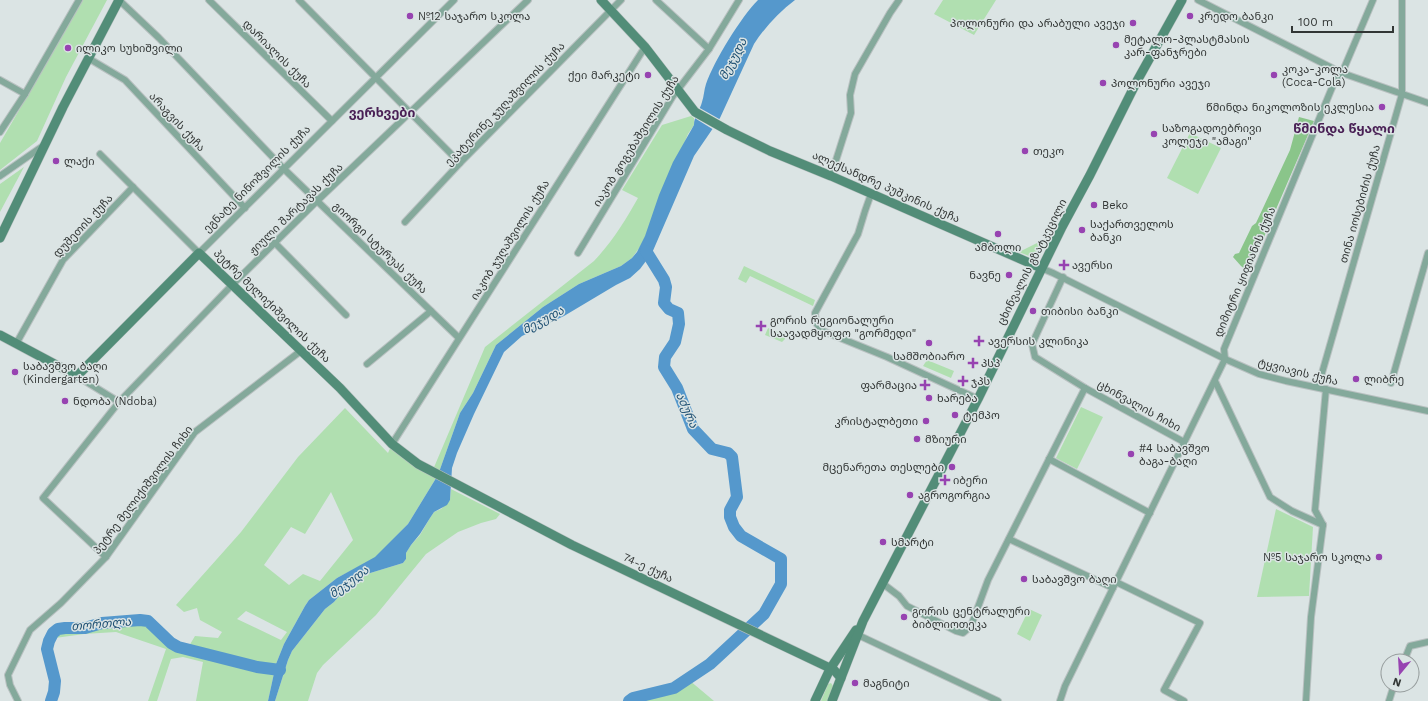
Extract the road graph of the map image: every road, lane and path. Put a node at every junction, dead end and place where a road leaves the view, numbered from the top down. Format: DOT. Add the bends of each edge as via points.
graph roads {
  1 [pos="79,0"];
  2 [pos="119,0"];
  3 [pos="209,0"];
  4 [pos="298,0"];
  5 [pos="454,0"];
  6 [pos="528,0"];
  7 [pos="602,0"];
  8 [pos="621,0"];
  9 [pos="656,0"];
  10 [pos="739,0"];
  11 [pos="899,0"];
  12 [pos="1182,0"];
  13 [pos="1198,0"];
  14 [pos="1373,0"];
  15 [pos="1402,0"];
  16 [pos="611,10"];
  17 [pos="645,47"];
  18 [pos="709,49"];
  19 [pos="88,58"];
  20 [pos="1342,73"];
  21 [pos="376,78"];
  22 [pos="0,80"];
  23 [pos="677,90"];
  24 [pos="25,94"];
  25 [pos="1402,94"];
  26 [pos="1428,102"];
  27 [pos="411,113"];
  28 [pos="332,121"];
  29 [pos="0,132"];
  30 [pos="44,145"];
  31 [pos="100,154"];
  32 [pos="460,163"];
  33 [pos="284,169"];
  34 [pos="0,176"];
  35 [pos="831,176"];
  36 [pos="133,187"];
  37 [pos="872,194"];
  38 [pos="317,202"];
  39 [pos="245,208"];
  40 [pos="405,222"];
  41 [pos="0,238"];
  42 [pos="275,243"];
  43 [pos="200,253"];
  44 [pos="1428,253"];
  45 [pos="578,254"];
  46 [pos="1041,268"];
  47 [pos="1063,277"];
  48 [pos="232,285"];
  49 [pos="431,311"];
  50 [pos="346,315"];
  51 [pos="0,336"];
  52 [pos="460,338"];
  53 [pos="16,344"];
  54 [pos="302,350"];
  55 [pos="1225,359"];
  56 [pos="367,364"];
  57 [pos="77,376"];
  58 [pos="1215,381"];
  59 [pos="1390,383"];
  60 [pos="1085,388"];
  61 [pos="1318,388"];
  62 [pos="1326,389"];
  63 [pos="978,399"];
  64 [pos="119,402"];
  65 [pos="1428,411"];
  66 [pos="1184,442"];
  67 [pos="392,444"];
  68 [pos="1049,459"];
  69 [pos="1150,513"];
  70 [pos="1323,525"];
  71 [pos="1009,539"];
  72 [pos="106,558"];
  73 [pos="1116,582"];
  74 [pos="882,583"];
  75 [pos="1113,588"];
  76 [pos="863,621"];
  77 [pos="858,635"];
  78 [pos="1428,642"];
  79 [pos="1407,653"];
  80 [pos="830,669"];
  81 [pos="841,678"];
  82 [pos="18,701"];
  83 [pos="815,701"];
  84 [pos="832,701"];
  85 [pos="998,701"];
  86 [pos="1060,701"];
  87 [pos="1184,701"];
  88 [pos="1306,701"];
  1 -- 24 [label="street"];
  2 -- 19 [label="main road"];
  2 -- 33 [label="street, გიორგი სტურუას ქუჩა" via="159,38"];
  3 -- 28 [label="street, დარიალის ქუჩა"];
  4 -- 21 [label="street"];
  5 -- 21 [label="street, ეგნატე ნინოშვილის ქუჩა"];
  6 -- 27 [label="street, ჟიული შარტავას ქუჩა"];
  7 -- 16 [label="main road"];
  8 -- 16 [label="street, ეკატერინე ჯუღაშვილის ქუჩა"];
  9 -- 18 [label="street"];
  10 -- 18 [label="street, იაკობ გოგებაშვილის ქუჩა"];
  11 -- 35 [label="street" via="855,74 850,95 851,113"];
  12 -- 46 [label="main road, ცხინვალის გზატკეცილი" via="1137,81"];
  13 -- 20 [label="street"];
  14 -- 20 [label="street, დიმიტრი ყიფიანის ქუჩა"];
  15 -- 25 [label="street, თინა იოსებიძის ქუჩა"];
  16 -- 17 [label="main road"];
  16 -- 32 [label="street, ეკატერინე ჯუღაშვილის ქუჩა"];
  17 -- 23 [label="main road"];
  17 -- 52 [label="street, იაკობ ჯუღაშვილის ქუჩა"];
  18 -- 23 [label="street, იაკობ გოგებაშვილის ქუჩა"];
  19 -- 30 [label="main road"];
  19 -- 39 [label="street, არაგვის ქუჩა" via="125,80"];
  20 -- 25 [label="street"];
  20 -- 55 [label="street, დიმიტრი ყიფიანის ქუჩა" via="1336,78 1224,349"];
  21 -- 27 [label="street"];
  21 -- 28 [label="street, ეგნატე ნინოშვილის ქუჩა"];
  22 -- 24 [label="street"];
  23 -- 35 [label="main road, ალექსანდრე პუშკინის ქუჩა" via="695,112 770,151"];
  23 -- 45 [label="street, იაკობ გოგებაშვილის ქუჩა"];
  24 -- 29 [label="street"];
  25 -- 26 [label="street"];
  25 -- 61 [label="street, თინა იოსებიძის ქუჩა"];
  27 -- 32 [label="street"];
  27 -- 38 [label="street, ჟიული შარტავას ქუჩა"];
  28 -- 33 [label="street, ეგნატე ნინოშვილის ქუჩა"];
  30 -- 34 [label="street"];
  30 -- 41 [label="main road"];
  31 -- 36 [label="street, პეტრე მელიქიშვილის ქუჩა"];
  32 -- 40 [label="street, ეკატერინე ჯუღაშვილის ქუჩა"];
  33 -- 38 [label="street, გიორგი სტურუას ქუჩა"];
  33 -- 39 [label="street, ეგნატე ნინოშვილის ქუჩა"];
  35 -- 37 [label="main road, ალექსანდრე პუშკინის ქუჩა"];
  36 -- 43 [label="street, პეტრე მელიქიშვილის ქუჩა"];
  36 -- 53 [label="street, დუშეთის ქუჩა" via="63,260"];
  37 -- 46 [label="main road, ალექსანდრე პუშკინის ქუჩა"];
  37 -- 63 [label="street" via="858,234 815,313 816,323 823,331 888,357"];
  38 -- 42 [label="street, ჟიული შარტავას ქუჩა"];
  38 -- 49 [label="street, გიორგი სტურუას ქუჩა"];
  39 -- 43 [label="street, ეგნატე ნინოშვილის ქუჩა"];
  42 -- 48 [label="street, ჟიული შარტავას ქუჩა"];
  42 -- 50 [label="street"];
  43 -- 48 [label="main road, პეტრე მელიქიშვილის ქუჩა"];
  43 -- 57 [label="main road, ეგნატე ნინოშვილის ქუჩა"];
  44 -- 59 [label="street"];
  46 -- 47 [label="street, ტყვიავის ქუჩა"];
  46 -- 63 [label="main road, ცხინვალის გზატკეცილი"];
  47 -- 55 [label="street, ტყვიავის ქუჩა"];
  47 -- 60 [label="street, ცხინვალის ჩიხი" via="1032,344 1035,357"];
  48 -- 54 [label="main road, პეტრე მელიქიშვილის ქუჩა"];
  48 -- 64 [label="street, ჟიული შარტავას ქუჩა"];
  49 -- 52 [label="street, გიორგი სტურუას ქუჩა"];
  49 -- 56 [label="street"];
  51 -- 53 [label="main road"];
  52 -- 67 [label="street, იაკობ ჯუღაშვილის ქუჩა"];
  53 -- 57 [label="main road"];
  54 -- 67 [label="main road, პეტრე მელიქიშვილის ქუჩა"];
  54 -- 72 [label="street, პეტრე მელიქიშვილის ჩიხი" via="195,432"];
  55 -- 58 [label="street, დიმიტრი ყიფიანის ქუჩა"];
  55 -- 61 [label="street, ტყვიავის ქუჩა" via="1259,374"];
  57 -- 64 [label="street"];
  58 -- 66 [label="street, დიმიტრი ყიფიანის ქუჩა"];
  58 -- 70 [label="street" via="1270,497 1292,511"];
  60 -- 66 [label="street, ცხინვალის ჩიხი"];
  60 -- 68 [label="street"];
  61 -- 62 [label="street, ტყვიავის ქუჩა"];
  62 -- 65 [label="street, ტყვიავის ქუჩა"];
  62 -- 70 [label="street" via="1315,510"];
  63 -- 74 [label="main road, ცხინვალის გზატკეცილი"];
  64 -- 72 [label="street, ჟიული შარტავას ქუჩა" via="43,498"];
  66 -- 69 [label="street, დიმიტრი ყიფიანის ქუჩა"];
  67 -- 80 [label="main road, 74-ე ქუჩა" via="432,472 572,545"];
  68 -- 69 [label="street"];
  68 -- 71 [label="street"];
  69 -- 73 [label="street, დიმიტრი ყიფიანის ქუჩა"];
  70 -- 88 [label="street" via="1311,617"];
  71 -- 74 [label="street" via="988,580 971,626 963,633 907,606"];
  71 -- 75 [label="street"];
  72 -- 82 [label="street, პეტრე მელიქიშვილის ჩიხი" via="30,630 8,675"];
  73 -- 75 [label="street, დიმიტრი ყიფიანის ქუჩა"];
  73 -- 87 [label="street" via="1200,623 1164,690"];
  74 -- 76 [label="main road, ცხინვალის გზატკეცილი"];
  75 -- 86 [label="street, დიმიტრი ყიფიანის ქუჩა"];
  76 -- 77 [label="main road, ცხინვალის გზატკეცილი"];
  76 -- 80 [label="main road, ცხინვალის გზატკეცილი"];
  77 -- 81 [label="main road, ცხინვალის გზატკეცილი"];
  77 -- 85 [label="street"];
  78 -- 79 [label="street" via="1410,646"];
  80 -- 81 [label="main road, 74-ე ქუჩა"];
  80 -- 83 [label="main road, ცხინვალის გზატკეცილი"];
  81 -- 84 [label="main road, ცხინვალის გზატკეცილი"];
}
